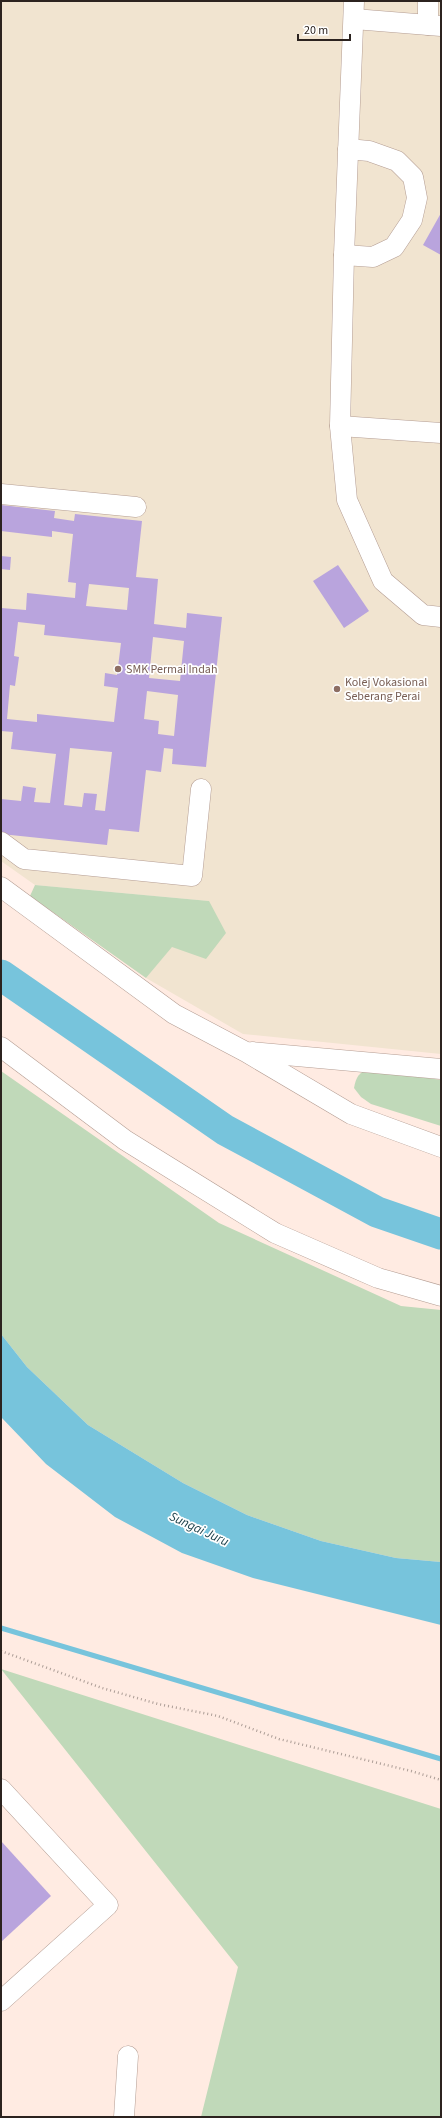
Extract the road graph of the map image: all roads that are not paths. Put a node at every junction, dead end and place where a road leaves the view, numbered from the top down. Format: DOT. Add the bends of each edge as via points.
graph roads {
  1 [pos="428,1"];
  2 [pos="354,10"];
  3 [pos="434,25"];
  4 [pos="348,149"];
  5 [pos="344,255"];
  6 [pos="340,426"];
  7 [pos="441,433"];
  8 [pos="1,494"];
  9 [pos="136,506"];
  10 [pos="441,617"];
  11 [pos="202,789"];
  12 [pos="1,842"];
  13 [pos="1,887"];
  14 [pos="1,1047"];
  15 [pos="246,1052"];
  16 [pos="441,1069"];
  17 [pos="441,1147"];
  18 [pos="441,1296"];
  19 [pos="1,1789"];
  20 [pos="1,2001"];
  21 [pos="128,2056"];
  22 [pos="124,2117"];
  1 -- 3 [label="street"];
  2 -- 3 [label="street"];
  2 -- 4 [label="street"];
  4 -- 5 [label="street"];
  4 -- 5 [label="street" via="369,151 397,161 413,176 417,198 412,220 394,247 373,257"];
  5 -- 6 [label="street"];
  6 -- 7 [label="street"];
  6 -- 10 [label="street" via="347,500 383,581 423,615"];
  8 -- 9 [label="street"];
  11 -- 12 [label="street" via="192,876 24,859"];
  13 -- 15 [label="street" via="174,1014"];
  14 -- 18 [label="street" via="125,1140 275,1233 378,1278"];
  15 -- 16 [label="street"];
  15 -- 17 [label="street" via="352,1114"];
  19 -- 20 [label="street" via="108,1905"];
  21 -- 22 [label="street"];
}
